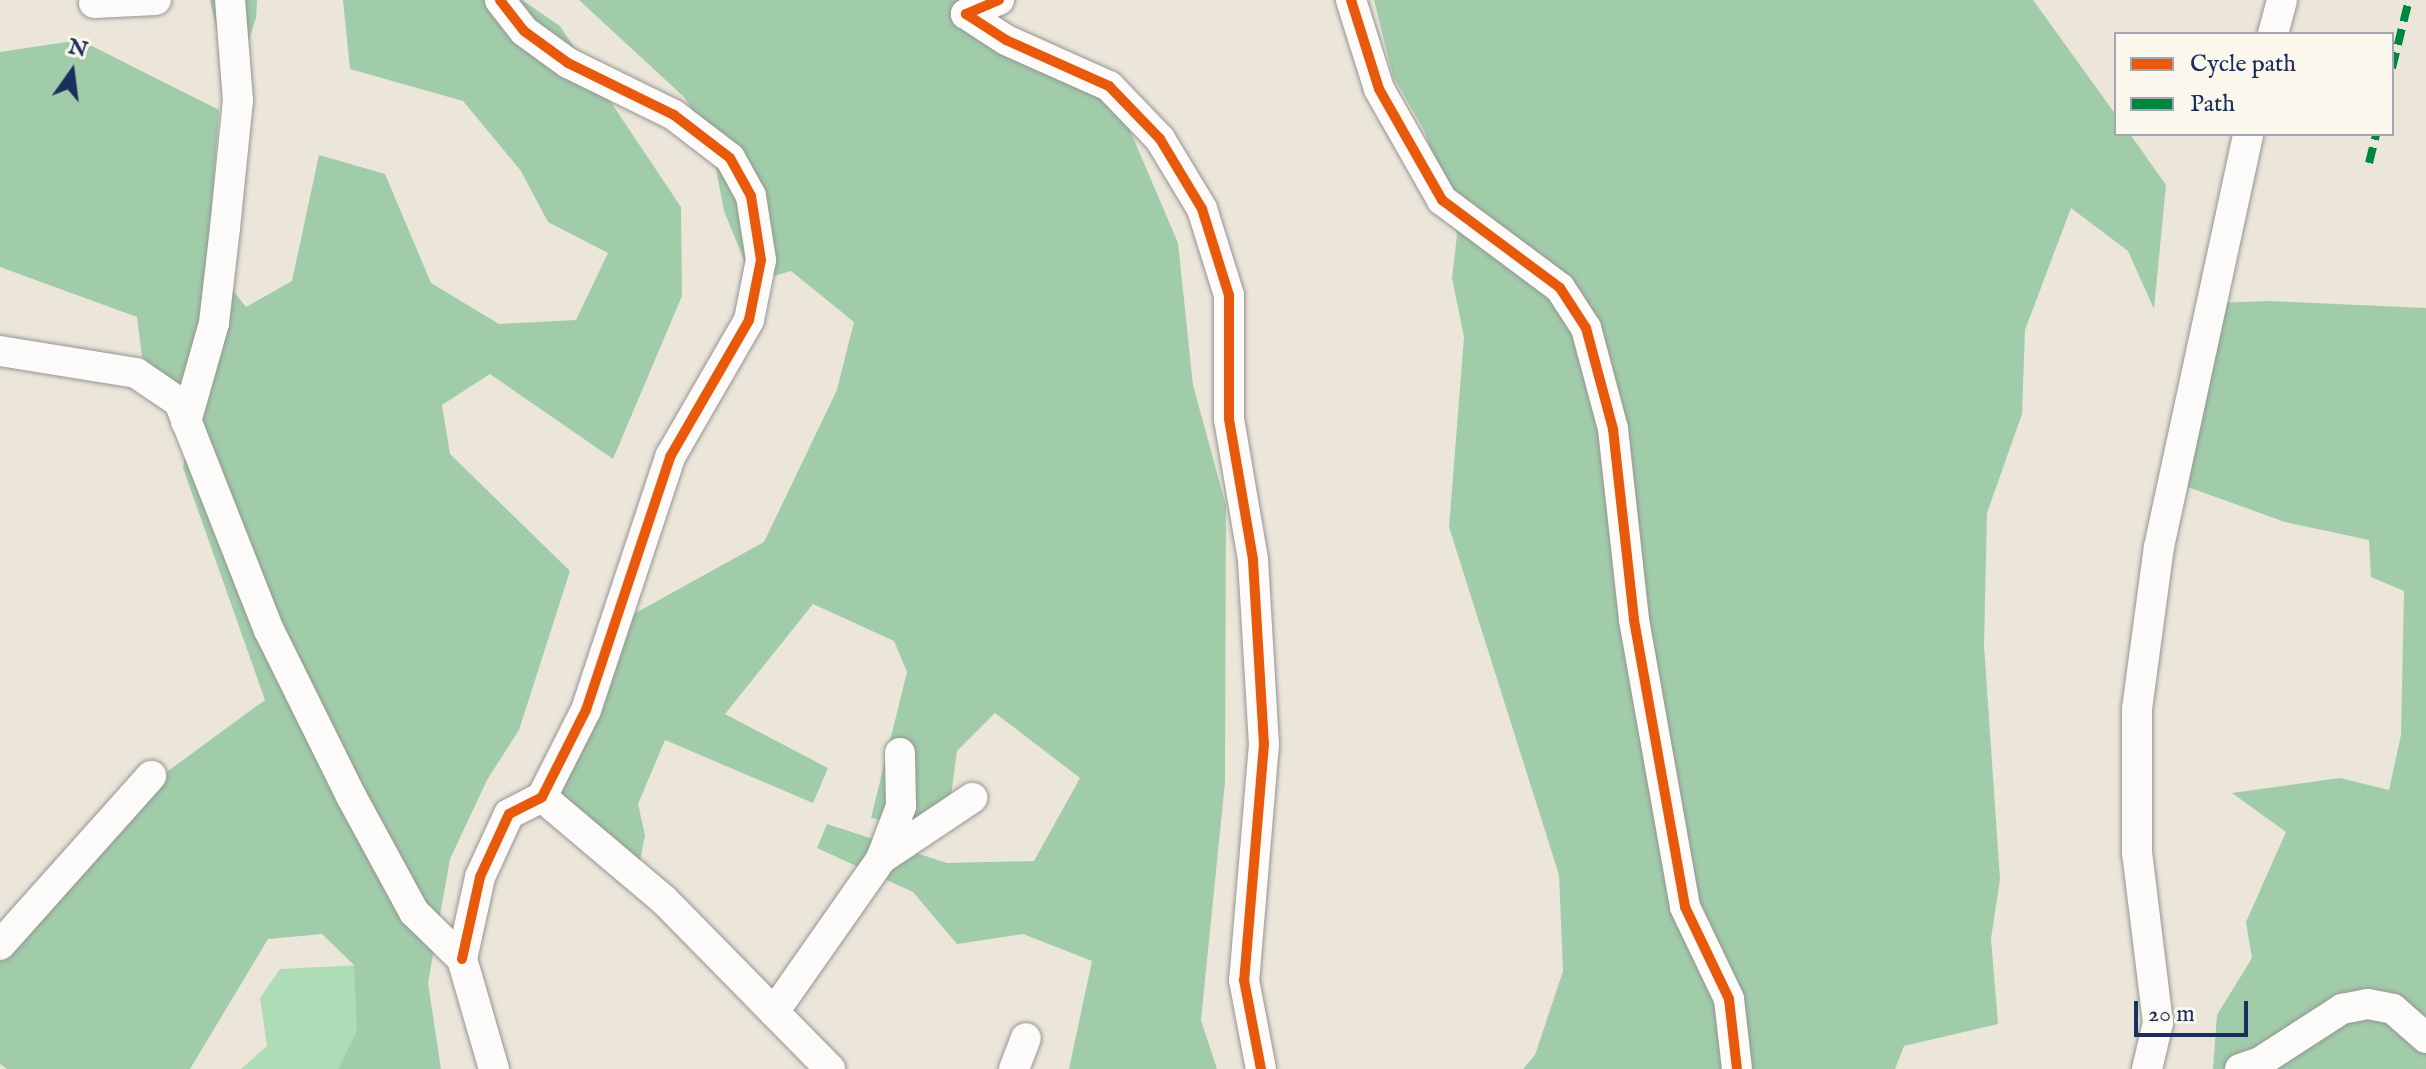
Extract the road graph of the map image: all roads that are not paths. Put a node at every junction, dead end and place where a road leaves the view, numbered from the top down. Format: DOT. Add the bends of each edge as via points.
graph roads {
  1 [pos="156,0"];
  2 [pos="230,0"];
  3 [pos="500,0"];
  4 [pos="999,0"];
  5 [pos="1351,0"];
  6 [pos="2282,0"];
  7 [pos="94,3"];
  8 [pos="2274,32"];
  9 [pos="2248,136"];
  10 [pos="0,351"];
  11 [pos="186,422"];
  12 [pos="900,753"];
  13 [pos="151,776"];
  14 [pos="542,797"];
  15 [pos="972,798"];
  16 [pos="881,859"];
  17 [pos="1,942"];
  18 [pos="462,959"];
  19 [pos="774,1012"];
  20 [pos="2158,1023"];
  21 [pos="1026,1038"];
  22 [pos="2426,1038"];
  23 [pos="494,1069"];
  24 [pos="830,1069"];
  25 [pos="1014,1069"];
  26 [pos="1261,1069"];
  27 [pos="1737,1069"];
  28 [pos="2125,1069"];
  29 [pos="2147,1069"];
  30 [pos="2240,1069"];
  1 -- 7 [label="street"];
  2 -- 11 [label="street" via="238,101 225,228 214,323"];
  3 -- 14 [label="street" via="524,31 568,63 674,115 730,158 751,196 761,260 749,320 670,457 586,710"];
  4 -- 26 [label="street" via="966,14 1006,40 1109,86 1160,139 1202,209 1229,295 1229,419 1253,560 1264,744 1244,980"];
  5 -- 27 [label="street" via="1379,89 1442,200 1560,288 1586,328 1613,429 1634,620 1685,907 1729,999"];
  6 -- 8 [label="street"];
  9 -- 20 [label="street" via="2159,547 2137,709 2137,853"];
  10 -- 11 [label="street" via="136,373 179,402"];
  11 -- 18 [label="street" via="269,630 351,796 414,912"];
  12 -- 16 [label="street" via="901,806"];
  13 -- 17 [label="street"];
  14 -- 18 [label="street" via="509,814 480,877"];
  14 -- 19 [label="street" via="664,900"];
  15 -- 16 [label="street"];
  16 -- 19 [label="street"];
  18 -- 23 [label="street"];
  19 -- 24 [label="street"];
  20 -- 28 [label="street"];
  20 -- 29 [label="street"];
  21 -- 25 [label="street"];
  22 -- 30 [label="street" via="2393,1009 2368,1004 2342,1009 2260,1062"];
}
